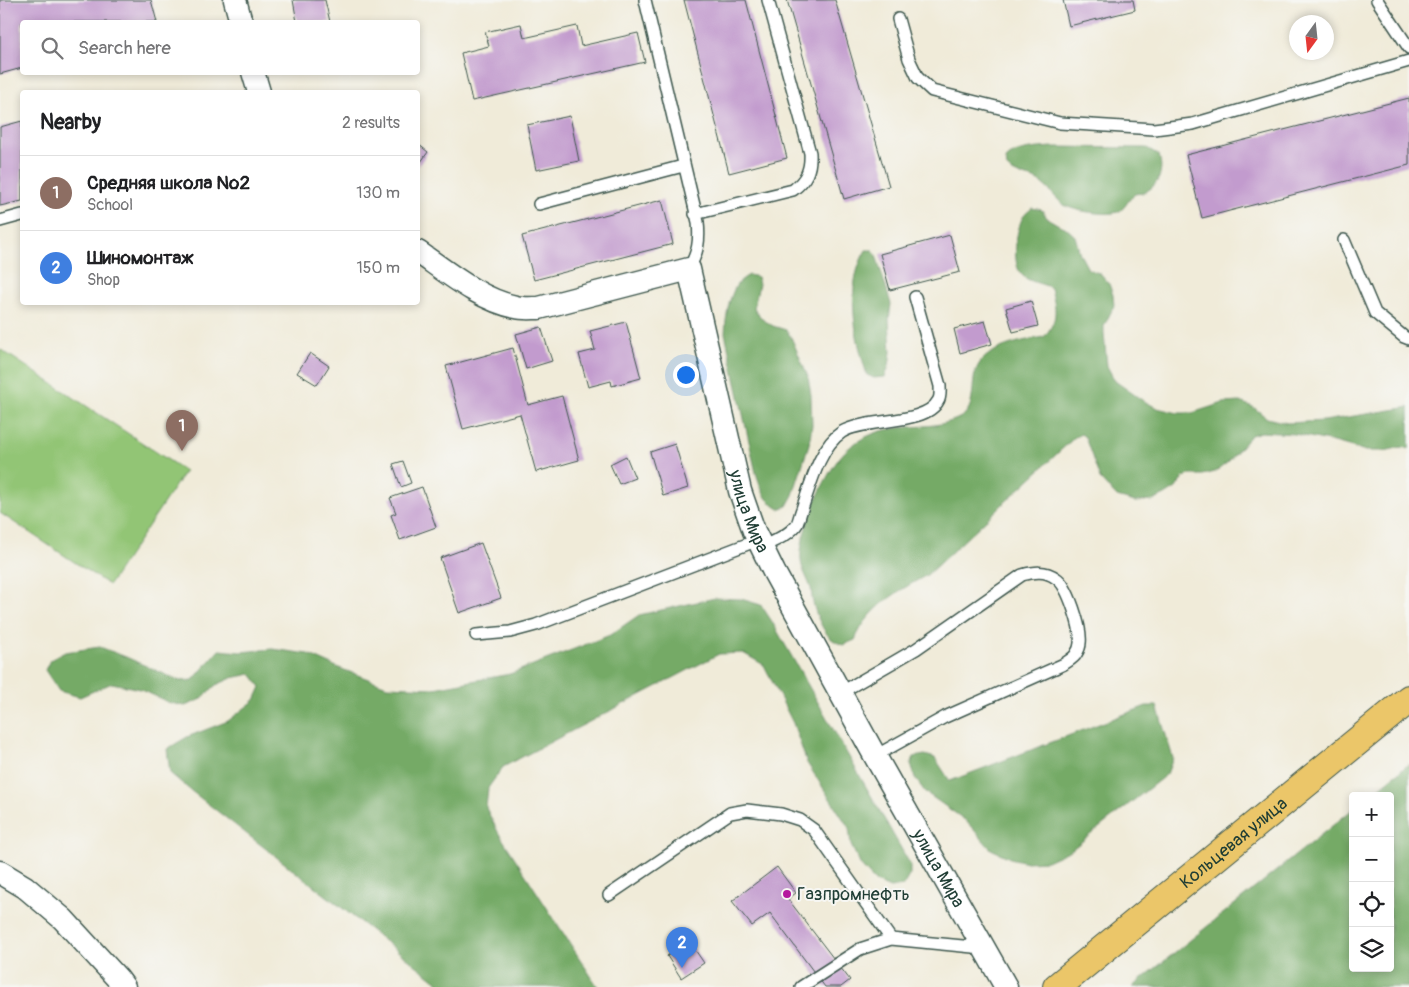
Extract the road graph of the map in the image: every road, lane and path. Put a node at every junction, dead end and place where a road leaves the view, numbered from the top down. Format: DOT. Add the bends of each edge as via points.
graph roads {
  1 [pos="235,0"];
  2 [pos="645,0"];
  3 [pos="768,0"];
  4 [pos="1377,0"];
  5 [pos="898,19"];
  6 [pos="240,20"];
  7 [pos="1409,48"];
  8 [pos="1409,61"];
  9 [pos="255,75"];
  10 [pos="258,90"];
  11 [pos="683,166"];
  12 [pos="539,204"];
  13 [pos="696,214"];
  14 [pos="20,216"];
  15 [pos="0,221"];
  16 [pos="1344,240"];
  17 [pos="420,253"];
  18 [pos="689,269"];
  19 [pos="915,297"];
  20 [pos="1409,339"];
  21 [pos="760,543"];
  22 [pos="476,635"];
  23 [pos="840,693"];
  24 [pos="1409,699"];
  25 [pos="875,756"];
  26 [pos="0,872"];
  27 [pos="609,895"];
  28 [pos="891,939"];
  29 [pos="983,948"];
  30 [pos="124,987"];
  31 [pos="801,987"];
  32 [pos="1006,987"];
  33 [pos="1057,987"];
  1 -- 6 [label="street"];
  2 -- 11 [label="lane"];
  3 -- 13 [label="lane" via="810,153 808,175 793,190"];
  4 -- 7 [label="lane"];
  5 -- 8 [label="lane" via="909,59 918,78 932,91 1060,123 1154,129 1193,124"];
  9 -- 10 [label="street"];
  11 -- 12 [label="lane"];
  11 -- 13 [label="lane"];
  13 -- 18 [label="lane" via="699,246"];
  14 -- 15 [label="lane"];
  16 -- 20 [label="lane" via="1375,313"];
  17 -- 18 [label="street" via="494,301 517,308 539,308"];
  18 -- 21 [label="street, улица Мира" via="740,491"];
  19 -- 21 [label="lane" via="940,386 940,400 922,415 841,432 820,459 796,524 788,533"];
  21 -- 22 [label="lane" via="536,625 510,632"];
  21 -- 23 [label="street, улица Мира"];
  23 -- 25 [label="street, улица Мира"];
  23 -- 25 [label="lane" via="916,649 1022,574 1047,573 1058,578 1065,588 1078,625 1080,642 1076,655 1064,664 944,717"];
  24 -- 33 [label="highway, Кольцевая улица"];
  25 -- 29 [label="street, улица Мира"];
  26 -- 30 [label="street" via="25,887 64,919"];
  27 -- 28 [label="lane" via="730,813 747,810 781,814 800,820 814,830"];
  28 -- 29 [label="lane"];
  28 -- 31 [label="lane" via="860,948"];
  29 -- 32 [label="street, улица Мира"];
}
